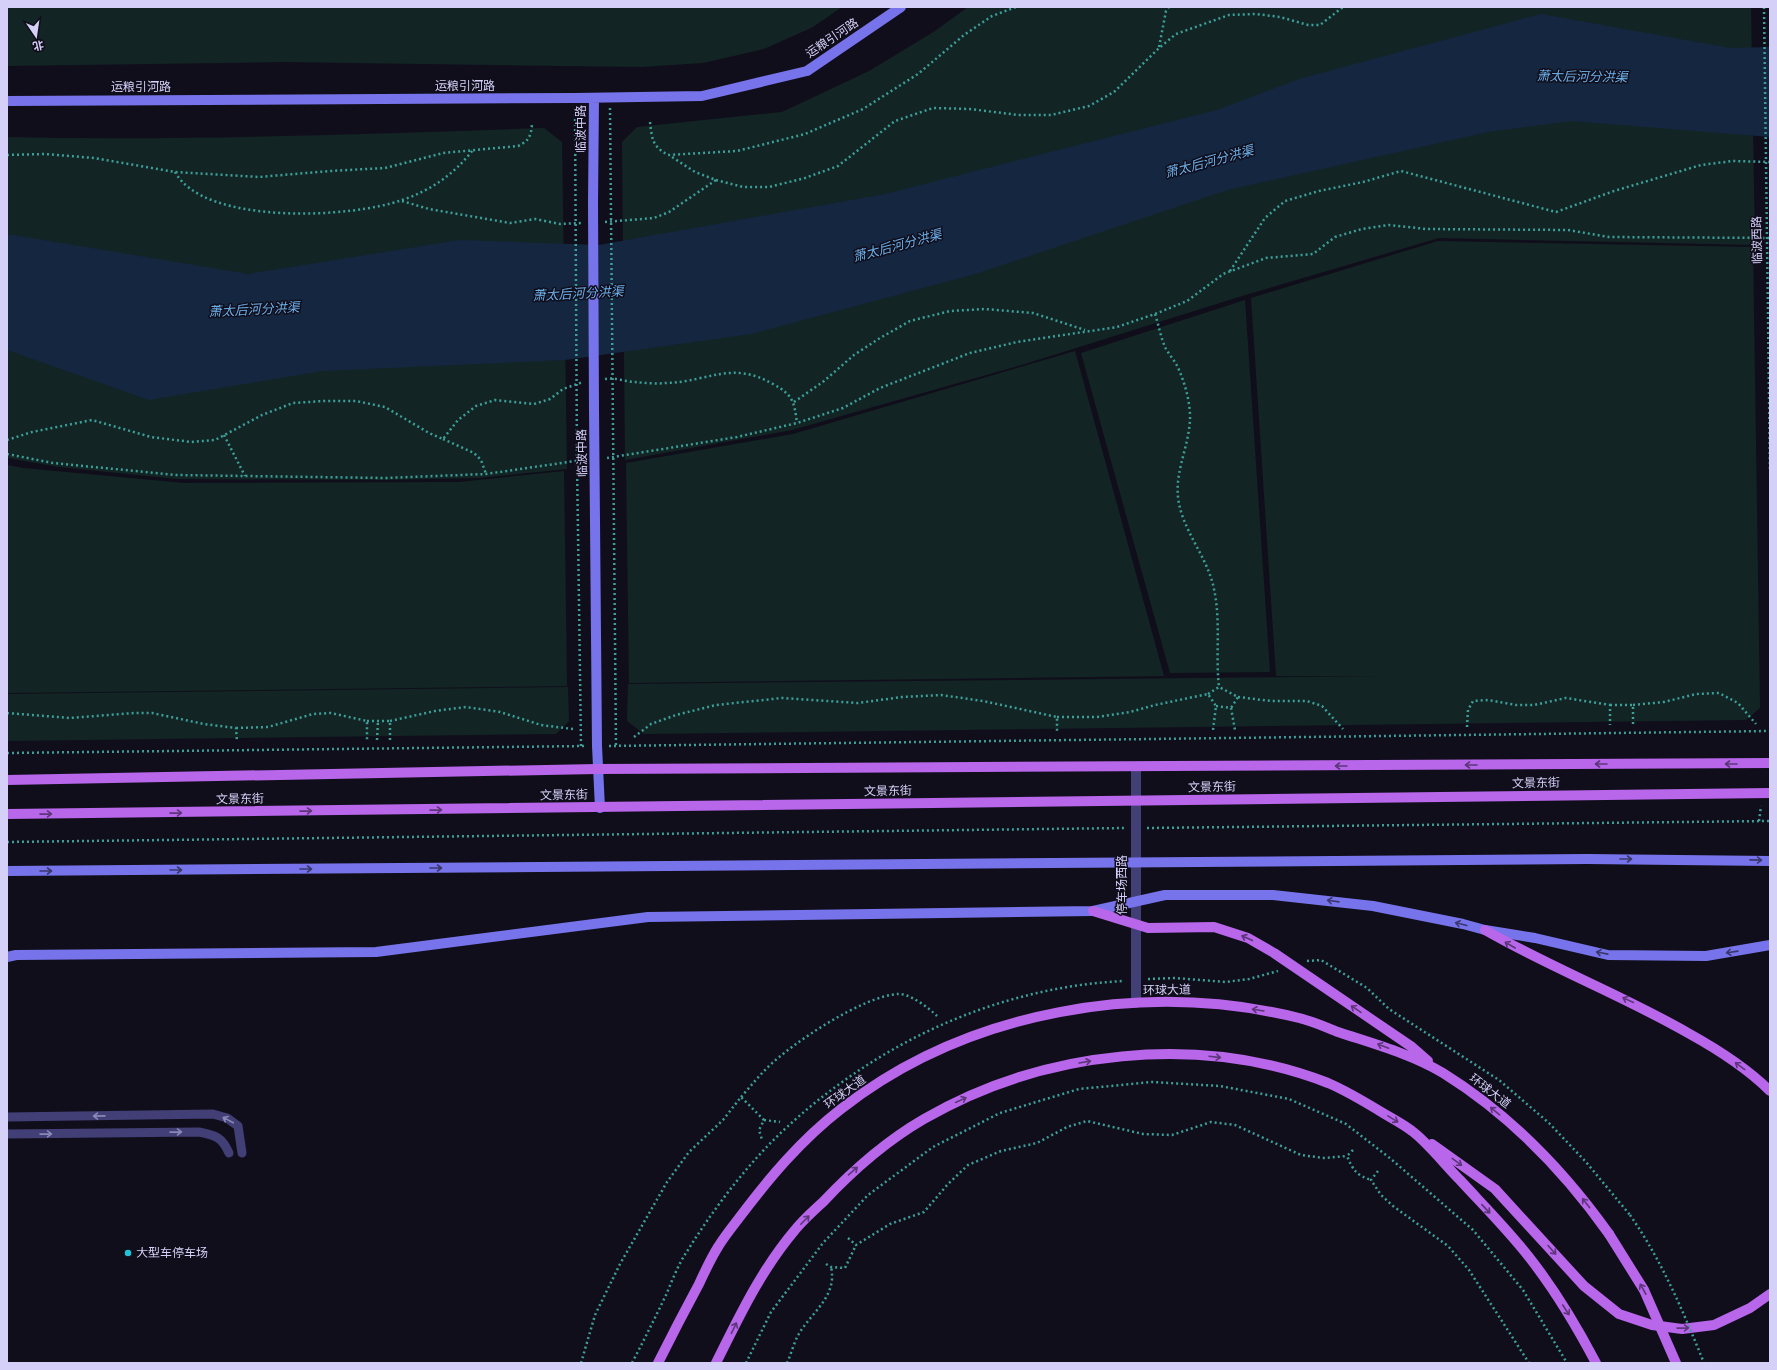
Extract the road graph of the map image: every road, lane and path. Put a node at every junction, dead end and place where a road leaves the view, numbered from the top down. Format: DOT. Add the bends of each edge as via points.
graph roads {
  1 [pos="901,7"];
  2 [pos="1016,7"];
  3 [pos="1169,7"];
  4 [pos="1343,7"];
  5 [pos="1764,7"];
  6 [pos="1159,48"];
  7 [pos="575,98"];
  8 [pos="594,98"];
  9 [pos="611,98"];
  10 [pos="7,101"];
  11 [pos="650,122"];
  12 [pos="532,124"];
  13 [pos="474,150"];
  14 [pos="7,154"];
  15 [pos="1770,162"];
  16 [pos="176,172"];
  17 [pos="716,180"];
  18 [pos="1768,238"];
  19 [pos="1230,272"];
  20 [pos="1155,314"];
  21 [pos="1085,331"];
  22 [pos="600,379"];
  23 [pos="585,381"];
  24 [pos="794,402"];
  25 [pos="796,423"];
  26 [pos="224,435"];
  27 [pos="443,439"];
  28 [pos="7,440"];
  29 [pos="7,454"];
  30 [pos="613,457"];
  31 [pos="595,459"];
  32 [pos="576,461"];
  33 [pos="1770,472"];
  34 [pos="486,474"];
  35 [pos="245,476"];
  36 [pos="1219,687"];
  37 [pos="1208,694"];
  38 [pos="1238,697"];
  39 [pos="1610,705"];
  40 [pos="1633,705"];
  41 [pos="1216,706"];
  42 [pos="1231,708"];
  43 [pos="7,713"];
  44 [pos="1057,717"];
  45 [pos="367,720"];
  46 [pos="378,721"];
  47 [pos="390,721"];
  48 [pos="1756,724"];
  49 [pos="1610,725"];
  50 [pos="1633,725"];
  51 [pos="1466,727"];
  52 [pos="236,728"];
  53 [pos="574,729"];
  54 [pos="1343,729"];
  55 [pos="1213,730"];
  56 [pos="1235,730"];
  57 [pos="1770,731"];
  58 [pos="1057,732"];
  59 [pos="634,737"];
  60 [pos="367,740"];
  61 [pos="377,740"];
  62 [pos="390,740"];
  63 [pos="237,742"];
  64 [pos="581,746"];
  65 [pos="597,746"];
  66 [pos="616,746"];
  67 [pos="7,753"];
  68 [pos="1770,764"];
  69 [pos="1136,767"];
  70 [pos="597,770"];
  71 [pos="7,780"];
  72 [pos="1770,793"];
  73 [pos="1135,801"];
  74 [pos="600,808"];
  75 [pos="7,814"];
  76 [pos="1770,821"];
  77 [pos="1135,828"];
  78 [pos="7,842"];
  79 [pos="1770,860"];
  80 [pos="1135,862"];
  81 [pos="7,871"];
  82 [pos="1136,902"];
  83 [pos="1093,911"];
  84 [pos="1136,924"];
  85 [pos="1485,930"];
  86 [pos="1770,945"];
  87 [pos="7,957"];
  88 [pos="1293,966"];
  89 [pos="1137,980"];
  90 [pos="1136,1003"];
  91 [pos="937,1016"];
  92 [pos="1444,1074"];
  93 [pos="1770,1091"];
  94 [pos="741,1097"];
  95 [pos="7,1117"];
  96 [pos="764,1120"];
  97 [pos="780,1122"];
  98 [pos="1414,1132"];
  99 [pos="7,1134"];
  100 [pos="762,1140"];
  101 [pos="1353,1150"];
  102 [pos="229,1153"];
  103 [pos="242,1153"];
  104 [pos="1347,1156"];
  105 [pos="1378,1171"];
  106 [pos="1371,1180"];
  107 [pos="848,1238"];
  108 [pos="856,1245"];
  109 [pos="826,1264"];
  110 [pos="831,1267"];
  111 [pos="1770,1294"];
  112 [pos="581,1363"];
  113 [pos="632,1363"];
  114 [pos="658,1363"];
  115 [pos="716,1363"];
  116 [pos="746,1363"];
  117 [pos="787,1363"];
  118 [pos="1529,1363"];
  119 [pos="1566,1363"];
  120 [pos="1596,1363"];
  121 [pos="1676,1363"];
  122 [pos="1704,1363"];
  1 -- 9 [label="street, 运粮引河路" via="807,71 702,96"];
  2 -- 11 [label="path" via="992,16 918,74 862,109 805,134 737,151 668,155 658,149 652,139"];
  3 -- 6 [label="path"];
  4 -- 6 [label="path" via="1320,25 1308,25 1256,14 1229,15 1176,34"];
  5 -- 18 [label="path, 临波西路"];
  6 -- 17 [label="path" via="1114,92 1089,106 1051,115 933,108 895,121 838,166 805,178 769,187 743,187"];
  7 -- 8 [label="street, 运粮引河路"];
  7 -- 10 [label="street, 运粮引河路"];
  7 -- 32 [label="path, 临波中路"];
  8 -- 9 [label="street, 运粮引河路"];
  8 -- 31 [label="street, 临波中路, bridge"];
  9 -- 30 [label="path"];
  12 -- 13 [label="path" via="531,135 526,143"];
  13 -- 16 [label="path" via="443,153 385,168 259,177"];
  13 -- 16 [label="path" via="459,168 438,184 402,201 361,209 288,214 250,211 206,197 181,182"];
  14 -- 16 [label="path" via="94,158"];
  15 -- 19 [label="path" via="1733,161 1701,165 1614,191 1556,212 1401,171 1285,201 1265,218"];
  18 -- 19 [label="path" via="1609,237 1568,230 1426,229 1389,225 1335,236 1313,254 1266,258"];
  18 -- 33 [label="path, 临波西路"];
  19 -- 20 [label="path" via="1223,274 1187,301"];
  20 -- 21 [label="path" via="1118,327"];
  20 -- 36 [label="path" via="1166,348 1178,369 1188,398 1190,416 1178,480 1178,498 1184,518 1212,580 1218,623 1216,667"];
  21 -- 24 [label="path" via="1033,313 985,309 950,311 910,321 880,338"];
  21 -- 25 [label="path" via="970,353 880,388 843,408"];
  22 -- 24 [label="path" via="667,383 742,372 782,388"];
  23 -- 27 [label="path" via="563,389 550,399 534,404 495,400 476,406 458,420"];
  24 -- 25 [label="path"];
  25 -- 30 [label="path" via="737,437"];
  26 -- 27 [label="path" via="262,415 293,403 356,401 385,407"];
  26 -- 28 [label="path" via="215,440 191,442 151,437 92,420 32,432"];
  26 -- 35 [label="path"];
  27 -- 34 [label="path" via="474,453 481,460"];
  29 -- 35 [label="path" via="53,463 176,476"];
  30 -- 31 [label="path"];
  30 -- 66 [label="path"];
  31 -- 32 [label="path"];
  31 -- 65 [label="street, 临波中路"];
  32 -- 34 [label="path"];
  32 -- 64 [label="path, 临波中路"];
  34 -- 35 [label="path" via="385,478"];
  36 -- 37 [label="path"];
  36 -- 38 [label="path"];
  37 -- 41 [label="path"];
  37 -- 44 [label="path" via="1130,712 1097,717"];
  38 -- 42 [label="path"];
  38 -- 54 [label="path" via="1271,701 1307,701 1322,706"];
  39 -- 40 [label="path"];
  39 -- 49 [label="path"];
  39 -- 51 [label="path" via="1566,698 1534,705 1473,701 1468,710"];
  40 -- 48 [label="path" via="1664,702 1696,694 1719,693 1738,703"];
  40 -- 50 [label="path"];
  41 -- 42 [label="path"];
  41 -- 55 [label="path"];
  42 -- 56 [label="path"];
  43 -- 52 [label="path" via="70,718 152,713"];
  44 -- 58 [label="path"];
  44 -- 59 [label="path" via="941,695 858,703 782,698 716,705 676,715 650,724"];
  45 -- 46 [label="path"];
  45 -- 52 [label="path" via="331,712 313,714 268,727"];
  45 -- 60 [label="path"];
  46 -- 47 [label="path"];
  46 -- 61 [label="path"];
  47 -- 53 [label="path" via="466,707 500,712 541,725"];
  47 -- 62 [label="path"];
  52 -- 63 [label="path"];
  57 -- 66 [label="path"];
  64 -- 65 [label="path"];
  64 -- 67 [label="path"];
  65 -- 66 [label="path"];
  65 -- 70 [label="street, 临波中路"];
  68 -- 69 [label="main road, 文景东街, one-way"];
  69 -- 70 [label="main road, 文景东街"];
  69 -- 73 [label="street, 停车场西路"];
  70 -- 71 [label="main road, 文景东街"];
  70 -- 74 [label="street, 临波中路"];
  72 -- 73 [label="main road, 文景东街"];
  73 -- 74 [label="main road, 文景东街"];
  73 -- 77 [label="street, 停车场西路"];
  75 -- 74 [label="main road, 文景东街, one-way"];
  76 -- 77 [label="path"];
  77 -- 78 [label="path"];
  77 -- 80 [label="street, 停车场西路"];
  80 -- 79 [label="street, one-way"];
  81 -- 80 [label="street, one-way"];
  80 -- 82 [label="street, 停车场西路"];
  82 -- 83 [label="street"];
  82 -- 84 [label="street, 停车场西路"];
  85 -- 82 [label="street, one-way" via="1373,906 1273,895 1165,895"];
  83 -- 84 [label="main road"];
  83 -- 87 [label="street" via="648,917 376,952"];
  88 -- 84 [label="main road, one-way" via="1248,938 1214,927 1148,928"];
  84 -- 89 [label="street, 停车场西路"];
  86 -- 85 [label="street, one-way" via="1706,956 1634,956 1608,954"];
  93 -- 85 [label="main road, one-way" via="1760,1080 1716,1049 1650,1011 1519,950"];
  88 -- 89 [label="path" via="1248,979 1226,982 1175,978"];
  92 -- 88 [label="main road, one-way" via="1412,1047"];
  88 -- 122 [label="path, bridge" via="1310,960 1321,960 1367,988 1389,1009 1498,1080 1560,1134 1630,1215 1648,1242 1672,1286"];
  89 -- 90 [label="street, 停车场西路"];
  89 -- 113 [label="path" via="1053,989 993,1004 940,1025 882,1055 827,1093 787,1127 713,1212 684,1255"];
  92 -- 90 [label="main road, 环球大道, one-way" via="1420,1061 1374,1043 1303,1019 1264,1010 1190,1002"];
  90 -- 114 [label="main road, 环球大道" via="1045,1015 970,1037 907,1067 840,1109 786,1160 761,1188 717,1247"];
  91 -- 94 [label="path" via="925,1004 899,993 865,1002 796,1043 768,1067"];
  121 -- 92 [label="main road, 环球大道, one-way, bridge" via="1644,1290 1585,1201 1534,1146 1487,1105"];
  94 -- 96 [label="path"];
  94 -- 112 [label="path" via="724,1120 689,1152 666,1182 595,1315"];
  103 -- 95 [label="lane, one-way" via="238,1126 227,1118 213,1114"];
  96 -- 97 [label="path"];
  96 -- 100 [label="path" via="759,1130"];
  98 -- 111 [label="main road, one-way" via="1495,1189 1584,1286 1619,1314 1652,1325 1682,1329 1714,1324 1750,1308"];
  115 -- 98 [label="main road, one-way" via="750,1294 773,1258 796,1229 848,1176 897,1136 924,1119 973,1094 1010,1080 1072,1064 1135,1055 1201,1055 1233,1059 1299,1073 1331,1084"];
  98 -- 120 [label="main road, one-way" via="1527,1254 1578,1328"];
  99 -- 102 [label="lane, one-way" via="199,1132 212,1135 224,1142"];
  101 -- 104 [label="path"];
  104 -- 106 [label="path" via="1359,1176"];
  104 -- 108 [label="path" via="1324,1158 1301,1155 1235,1125 1211,1122 1172,1135 1143,1134 1087,1122 1067,1127 1037,1143 1001,1152 968,1165 924,1212 890,1224"];
  105 -- 106 [label="path"];
  106 -- 118 [label="path" via="1381,1195 1448,1246 1469,1270"];
  107 -- 108 [label="path"];
  108 -- 110 [label="path" via="845,1268"];
  109 -- 110 [label="path"];
  110 -- 117 [label="path" via="833,1278 828,1293 801,1330"];
  116 -- 119 [label="path" via="771,1312 823,1243 868,1195 934,1146 1000,1113 1079,1089 1152,1082 1220,1086 1289,1099 1346,1124 1392,1159 1473,1230 1523,1290"];
}
